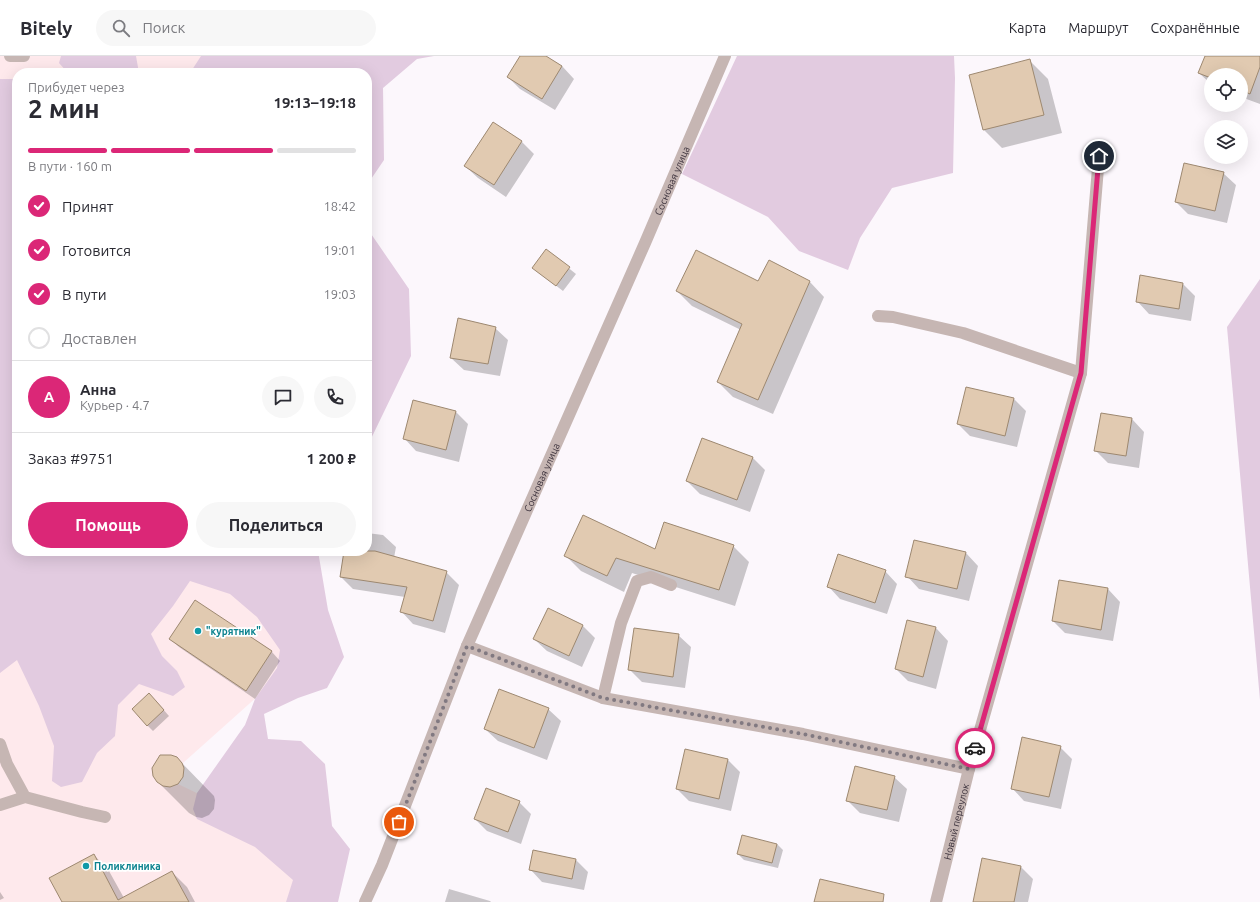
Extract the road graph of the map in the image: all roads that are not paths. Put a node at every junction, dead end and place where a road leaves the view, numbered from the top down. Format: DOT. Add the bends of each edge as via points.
graph roads {
  1 [pos="10,56"];
  2 [pos="24,56"];
  3 [pos="725,56"];
  4 [pos="1099,156"];
  5 [pos="878,316"];
  6 [pos="1081,373"];
  7 [pos="671,585"];
  8 [pos="467,646"];
  9 [pos="603,698"];
  10 [pos="0,744"];
  11 [pos="969,769"];
  12 [pos="25,797"];
  13 [pos="0,805"];
  14 [pos="104,817"];
  15 [pos="365,902"];
  16 [pos="936,902"];
  1 -- 2 [label="street"];
  3 -- 8 [label="street, Сосновая улица"];
  4 -- 6 [label="street, Новый переулок"];
  5 -- 6 [label="street" via="963,333"];
  6 -- 11 [label="street, Новый переулок"];
  7 -- 9 [label="street" via="651,577 637,581 621,623"];
  8 -- 9 [label="street"];
  8 -- 15 [label="street, Сосновая улица" via="382,865"];
  9 -- 11 [label="street" via="796,733"];
  10 -- 12 [label="street" via="7,764"];
  11 -- 16 [label="street, Новый переулок"];
  12 -- 13 [label="street"];
  12 -- 14 [label="street"];
}
